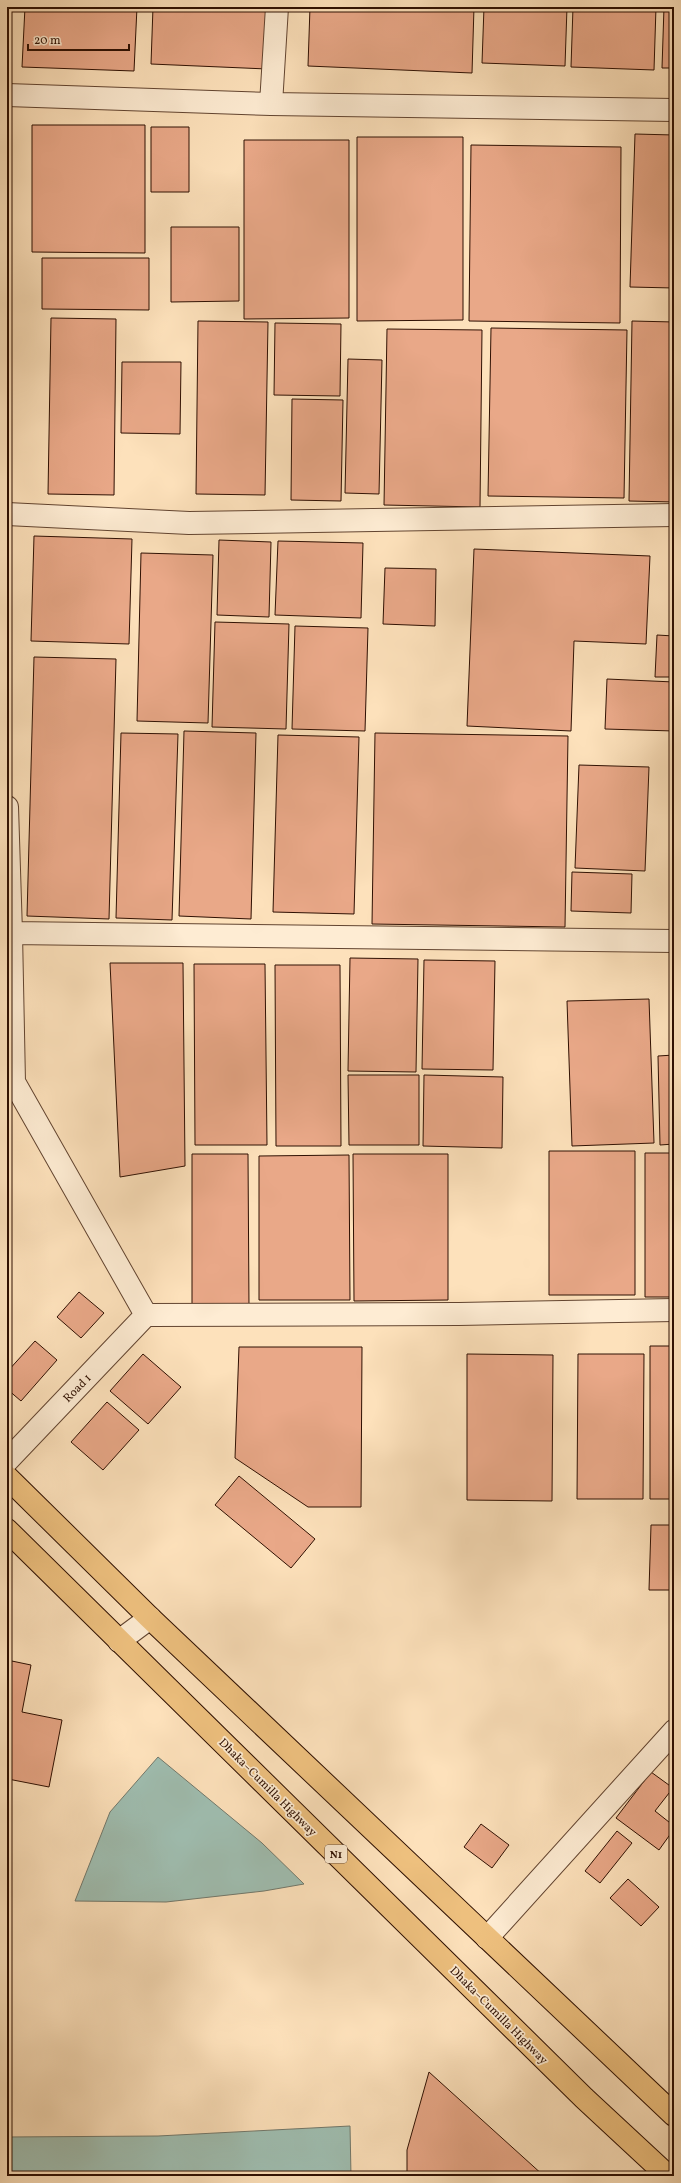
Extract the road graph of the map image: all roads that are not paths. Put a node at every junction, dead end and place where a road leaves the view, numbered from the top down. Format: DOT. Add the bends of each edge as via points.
graph roads {
  1 [pos="277,7"];
  2 [pos="7,95"];
  3 [pos="271,104"];
  4 [pos="674,110"];
  5 [pos="7,514"];
  6 [pos="674,515"];
  7 [pos="7,807"];
  8 [pos="11,933"];
  9 [pos="674,941"];
  10 [pos="674,1310"];
  11 [pos="146,1315"];
  12 [pos="7,1461"];
  13 [pos="7,1477"];
  14 [pos="7,1530"];
  15 [pos="150,1618"];
  16 [pos="120,1641"];
  17 [pos="674,1731"];
  18 [pos="487,1938"];
  19 [pos="674,2115"];
  20 [pos="668,2176"];
  1 -- 3 [label="street"];
  2 -- 3 [label="street"];
  3 -- 4 [label="street"];
  5 -- 6 [label="street" via="189,522"];
  7 -- 8 [label="street"];
  8 -- 9 [label="street"];
  8 -- 11 [label="street" via="14,1082"];
  10 -- 11 [label="street"];
  11 -- 12 [label="street, Road 1"];
  13 -- 15 [label="highway"];
  14 -- 16 [label="highway, Dhaka–Cumilla Highway / N1"];
  15 -- 16 [label="street"];
  15 -- 18 [label="highway"];
  16 -- 20 [label="highway, Dhaka–Cumilla Highway / N1" via="584,2098"];
  17 -- 18 [label="street"];
  18 -- 19 [label="highway"];
}
